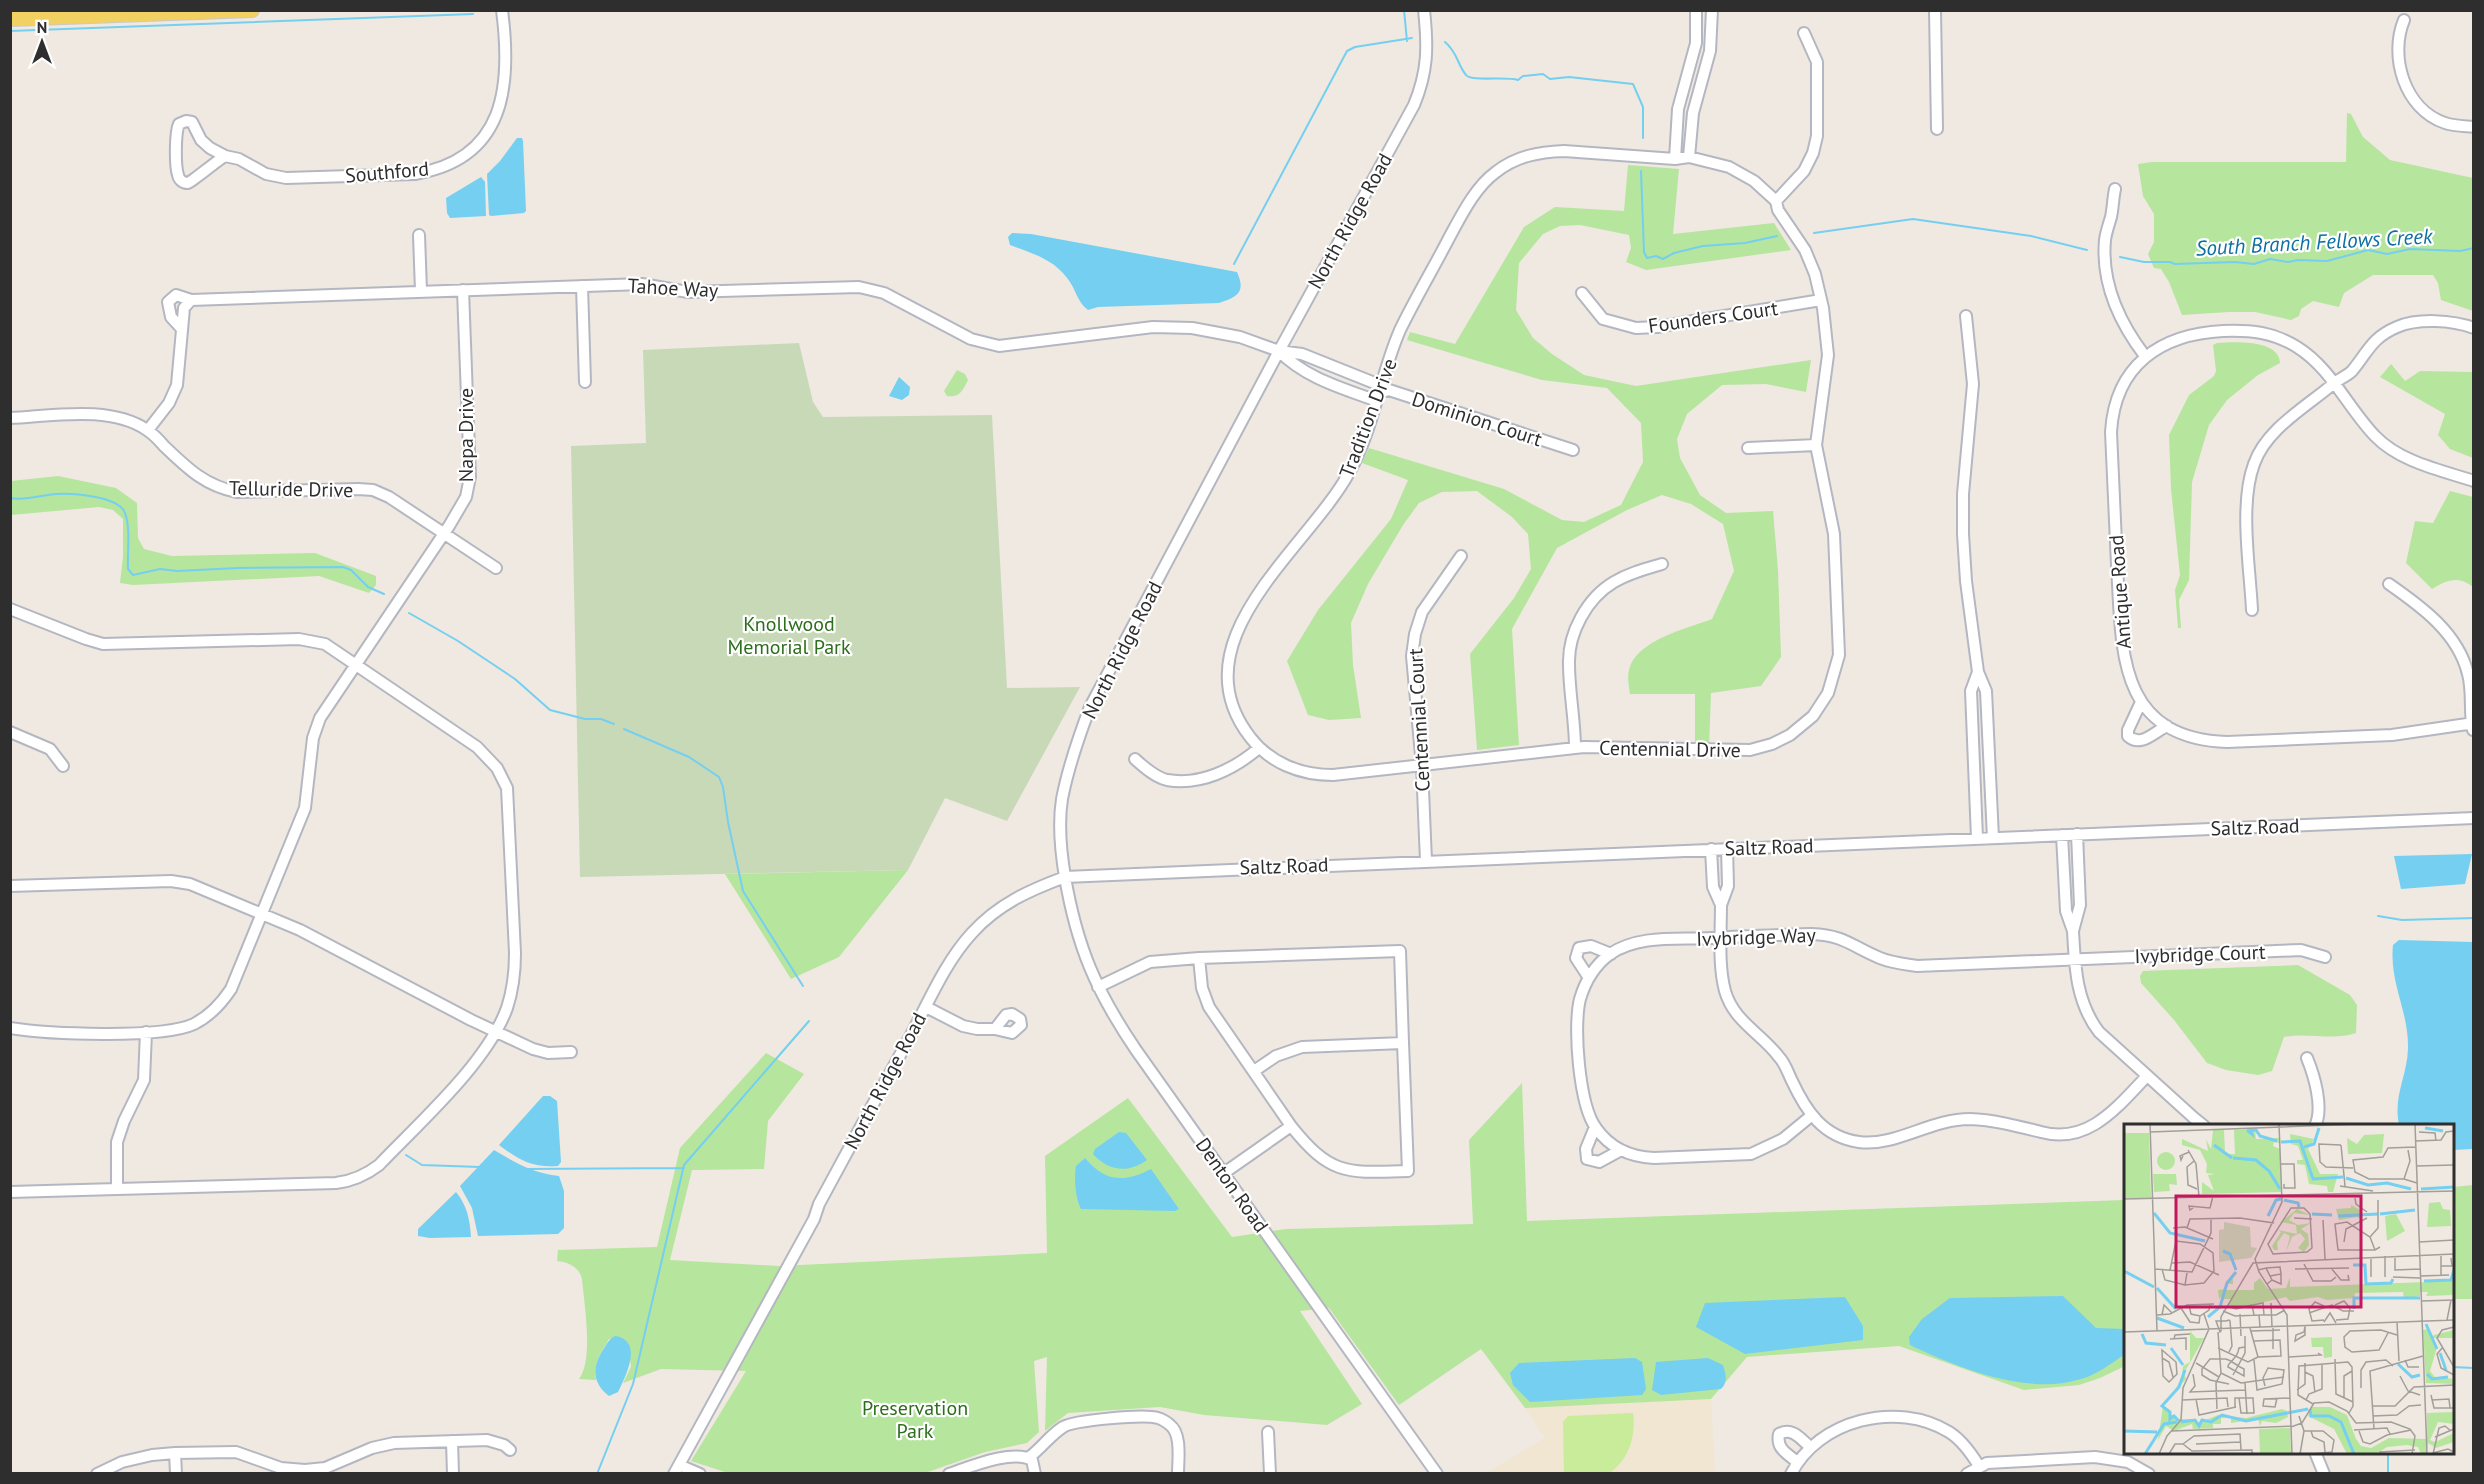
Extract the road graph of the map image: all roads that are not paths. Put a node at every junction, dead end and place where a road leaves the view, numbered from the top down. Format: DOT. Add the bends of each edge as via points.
graph roads {
  1 [pos="252,10"];
  2 [pos="502,10"];
  3 [pos="1424,10"];
  4 [pos="1696,10"];
  5 [pos="1712,10"];
  6 [pos="1935,10"];
  7 [pos="10,19"];
  8 [pos="2404,20"];
  9 [pos="1804,33"];
  10 [pos="2474,127"];
  11 [pos="1937,129"];
  12 [pos="225,156"];
  13 [pos="1689,157"];
  14 [pos="1675,159"];
  15 [pos="2115,189"];
  16 [pos="1776,201"];
  17 [pos="419,235"];
  18 [pos="582,286"];
  19 [pos="463,290"];
  20 [pos="421,291"];
  21 [pos="1582,293"];
  22 [pos="191,300"];
  23 [pos="1821,300"];
  24 [pos="1965,316"];
  25 [pos="2474,328"];
  26 [pos="182,329"];
  27 [pos="1279,351"];
  28 [pos="2145,356"];
  29 [pos="585,381"];
  30 [pos="2334,383"];
  31 [pos="1380,393"];
  32 [pos="10,418"];
  33 [pos="148,430"];
  34 [pos="1816,445"];
  35 [pos="1748,448"];
  36 [pos="1573,450"];
  37 [pos="2474,481"];
  38 [pos="444,534"];
  39 [pos="1461,556"];
  40 [pos="1662,564"];
  41 [pos="496,568"];
  42 [pos="2389,584"];
  43 [pos="10,609"];
  44 [pos="2252,610"];
  45 [pos="356,664"];
  46 [pos="1978,672"];
  47 [pos="2140,702"];
  48 [pos="2167,726"];
  49 [pos="2473,726"];
  50 [pos="1988,728"];
  51 [pos="1972,729"];
  52 [pos="10,732"];
  53 [pos="1259,748"];
  54 [pos="1575,748"];
  55 [pos="1135,759"];
  56 [pos="63,766"];
  57 [pos="1422,766"];
  58 [pos="2474,818"];
  59 [pos="2077,834"];
  60 [pos="2062,835"];
  61 [pos="1977,838"];
  62 [pos="1993,838"];
  63 [pos="1727,848"];
  64 [pos="1711,849"];
  65 [pos="1426,861"];
  66 [pos="1065,877"];
  67 [pos="10,886"];
  68 [pos="1721,905"];
  69 [pos="262,914"];
  70 [pos="2073,930"];
  71 [pos="1721,938"];
  72 [pos="1611,954"];
  73 [pos="2325,957"];
  74 [pos="1199,958"];
  75 [pos="2075,958"];
  76 [pos="1589,978"];
  77 [pos="1098,987"];
  78 [pos="926,1006"];
  79 [pos="10,1028"];
  80 [pos="995,1029"];
  81 [pos="146,1032"];
  82 [pos="496,1032"];
  83 [pos="1402,1043"];
  84 [pos="571,1052"];
  85 [pos="2307,1058"];
  86 [pos="1254,1071"];
  87 [pos="2147,1076"];
  88 [pos="1811,1116"];
  89 [pos="2204,1124"];
  90 [pos="2315,1124"];
  91 [pos="1291,1126"];
  92 [pos="1595,1127"];
  93 [pos="1620,1150"];
  94 [pos="1224,1173"];
  95 [pos="117,1189"];
  96 [pos="10,1192"];
  97 [pos="1268,1432"];
  98 [pos="452,1441"];
  99 [pos="1810,1447"];
  100 [pos="510,1450"];
  101 [pos="176,1454"];
  102 [pos="2316,1454"];
  103 [pos="2130,1457"];
  104 [pos="1028,1458"];
  105 [pos="1797,1462"];
  106 [pos="1979,1466"];
  107 [pos="677,1469"];
  108 [pos="97,1473"];
  109 [pos="176,1473"];
  110 [pos="453,1473"];
  111 [pos="700,1473"];
  112 [pos="949,1473"];
  113 [pos="1035,1473"];
  114 [pos="1178,1473"];
  115 [pos="1270,1473"];
  116 [pos="1437,1473"];
  117 [pos="1791,1473"];
  118 [pos="1967,1473"];
  119 [pos="2149,1473"];
  120 [pos="2324,1473"];
  1 -- 7 [label="main road"];
  2 -- 12 [label="street, Southford" via="506,81 503,96 484,136 456,160 415,174 286,178 266,174"];
  3 -- 27 [label="street, North Ridge Road" via="1427,63 1423,84"];
  4 -- 14 [label="street" via="1696,43 1678,109"];
  5 -- 13 [label="street" via="1710,51 1693,113"];
  6 -- 11 [label="street"];
  8 -- 10 [label="street" via="2397,51 2399,68 2413,98 2444,123"];
  9 -- 16 [label="street" via="1817,62 1817,136 1804,171"];
  12 -- 12 [label="street, Southford" via="205,145 192,122 179,124 177,174 181,180 193,182"];
  13 -- 14 [label="street, Tradition Drive"];
  13 -- 16 [label="street, Centennial Drive" via="1729,167 1754,181"];
  14 -- 31 [label="street, Tradition Drive" via="1563,150 1536,152 1495,172 1478,190 1455,228 1400,331"];
  15 -- 28 [label="street" via="2105,237 2107,281 2127,333"];
  16 -- 23 [label="street, Centennial Drive" via="1805,250"];
  17 -- 20 [label="street"];
  18 -- 19 [label="street, Tahoe Way"];
  18 -- 27 [label="street, Tahoe Way" via="642,284 688,292 859,287 884,293 985,344 999,346 1153,327 1192,328 1240,337"];
  18 -- 29 [label="street"];
  19 -- 20 [label="street, Tahoe Way"];
  19 -- 38 [label="street, Napa Drive" via="470,477 466,497"];
  20 -- 22 [label="street, Tahoe Way"];
  21 -- 23 [label="street, Founders Court" via="1603,319 1636,328"];
  22 -- 26 [label="street" via="184,308"];
  22 -- 26 [label="street, Tahoe Way" via="176,295 168,303 171,317"];
  23 -- 34 [label="street, Centennial Drive" via="1828,355"];
  24 -- 46 [label="street" via="1973,384 1963,534"];
  25 -- 30 [label="street" via="2433,321 2400,326 2367,348 2351,372"];
  26 -- 33 [label="street" via="177,385 169,403"];
  27 -- 31 [label="street" via="1302,354"];
  27 -- 31 [label="street" via="1294,367 1332,384"];
  27 -- 66 [label="street, North Ridge Road" via="1090,707 1062,801"];
  28 -- 30 [label="street, Antique Road" via="2187,335 2256,331 2298,347"];
  28 -- 47 [label="street, Antique Road" via="2120,392 2111,432 2121,644 2125,668"];
  30 -- 37 [label="street, Antique Road" via="2376,437 2390,448 2407,458"];
  30 -- 44 [label="street" via="2274,433 2254,464 2247,503"];
  31 -- 36 [label="street, Dominion Court" via="1389,390"];
  31 -- 53 [label="street, Tradition Drive" via="1345,482 1266,582 1234,638 1228,671 1230,695 1239,722"];
  32 -- 33 [label="street, Telluride Drive" via="102,415 119,417"];
  33 -- 38 [label="street, Telluride Drive" via="194,474 224,490 372,490"];
  34 -- 35 [label="street"];
  34 -- 54 [label="street, Centennial Drive" via="1834,534 1839,655 1828,693 1813,716 1790,735 1750,750"];
  38 -- 41 [label="street, Telluride Drive"];
  38 -- 45 [label="street, Napa Drive"];
  39 -- 57 [label="street, Centennial Court" via="1422,612 1415,633 1412,657"];
  40 -- 54 [label="street" via="1612,583 1581,618 1569,656"];
  42 -- 49 [label="street" via="2420,605 2459,651 2469,675"];
  43 -- 45 [label="street" via="98,643 299,639 325,644"];
  45 -- 69 [label="street, Napa Drive" via="324,709 315,729 305,808"];
  45 -- 82 [label="street" via="477,747 492,761 504,782 509,804 515,953 511,992"];
  46 -- 50 [label="street" via="1986,691"];
  46 -- 51 [label="street" via="1971,691"];
  47 -- 48 [label="street, Antique Road"];
  47 -- 48 [label="street" via="2128,730 2133,741 2140,742"];
  48 -- 49 [label="street, Antique Road" via="2207,742 2392,735"];
  50 -- 51 [label="street"];
  50 -- 62 [label="street"];
  51 -- 61 [label="street"];
  52 -- 56 [label="street" via="50,749"];
  53 -- 55 [label="street" via="1224,772 1185,780 1165,780"];
  53 -- 57 [label="street, Tradition Drive" via="1276,761 1313,774"];
  54 -- 57 [label="street, Centennial Drive"];
  57 -- 65 [label="street, Centennial Court"];
  58 -- 59 [label="street, Saltz Road"];
  59 -- 60 [label="street, Saltz Road"];
  59 -- 70 [label="street" via="2080,905"];
  60 -- 62 [label="street, Saltz Road"];
  60 -- 70 [label="street" via="2066,911"];
  61 -- 62 [label="street, Saltz Road"];
  61 -- 63 [label="street, Saltz Road"];
  63 -- 64 [label="street, Saltz Road"];
  63 -- 68 [label="street" via="1728,886"];
  64 -- 65 [label="street, Saltz Road"];
  64 -- 68 [label="street" via="1713,887"];
  65 -- 66 [label="street, Saltz Road"];
  66 -- 77 [label="street, Denton Road" via="1078,937"];
  66 -- 78 [label="street, North Ridge Road" via="1027,892 991,914 960,948"];
  67 -- 69 [label="street" via="171,881 190,884"];
  68 -- 71 [label="street"];
  69 -- 81 [label="street, Napa Drive" via="231,989 217,1008 186,1027"];
  69 -- 82 [label="street"];
  70 -- 75 [label="street"];
  71 -- 72 [label="street, Ivybridge Way" via="1646,941"];
  71 -- 75 [label="street, Ivybridge Way" via="1832,935 1878,957 1917,966"];
  71 -- 88 [label="street" via="1725,991 1734,1013 1782,1059"];
  72 -- 76 [label="street, Ivybridge Way"];
  72 -- 76 [label="street" via="1592,946 1579,948 1576,958"];
  73 -- 75 [label="street, Ivybridge Court" via="2301,950"];
  74 -- 77 [label="street" via="1150,962"];
  74 -- 83 [label="street" via="1400,951"];
  74 -- 86 [label="street" via="1202,988 1209,1007"];
  75 -- 87 [label="street" via="2080,994 2090,1020"];
  76 -- 92 [label="street" via="1580,999 1578,1024 1582,1095"];
  77 -- 94 [label="street, Denton Road" via="1128,1039"];
  78 -- 80 [label="street" via="963,1026"];
  78 -- 107 [label="street, North Ridge Road"];
  79 -- 81 [label="street, Napa Drive" via="37,1033"];
  81 -- 95 [label="street" via="144,1080 117,1142"];
  82 -- 84 [label="street" via="533,1049"];
  82 -- 95 [label="street" via="478,1060 400,1143 379,1165 356,1179 336,1183"];
  83 -- 86 [label="street" via="1290,1049"];
  83 -- 91 [label="street" via="1408,1171 1358,1172 1340,1168 1314,1153"];
  85 -- 90 [label="street" via="2316,1079"];
  86 -- 91 [label="street"];
  87 -- 88 [label="street" via="2104,1120 2065,1134 1965,1119 1936,1123 1886,1141 1863,1142 1834,1134"];
  87 -- 89 [label="street"];
  88 -- 93 [label="street" via="1783,1139 1751,1154 1654,1158"];
  91 -- 94 [label="street"];
  92 -- 93 [label="street"];
  92 -- 93 [label="street" via="1586,1149 1587,1159 1599,1162"];
  94 -- 116 [label="street, Denton Road"];
  95 -- 96 [label="street"];
  97 -- 115 [label="street"];
  98 -- 100 [label="street" via="487,1440"];
  98 -- 101 [label="street" via="384,1445 325,1468 305,1470 281,1468 236,1452"];
  98 -- 110 [label="street"];
  99 -- 105 [label="street"];
  99 -- 105 [label="street" via="1791,1431 1779,1434 1780,1448"];
  99 -- 106 [label="street" via="1847,1424 1909,1419 1949,1432 1967,1447"];
  101 -- 108 [label="street" via="122,1462"];
  101 -- 109 [label="street"];
  102 -- 120 [label="street"];
  103 -- 106 [label="street" via="2009,1461"];
  103 -- 119 [label="street"];
  104 -- 112 [label="street" via="1022,1455 993,1460"];
  104 -- 113 [label="street"];
  104 -- 114 [label="street" via="1055,1433 1073,1423 1158,1418 1172,1426 1177,1436"];
  105 -- 117 [label="street"];
  106 -- 118 [label="street"];
  107 -- 111 [label="street"];
}
